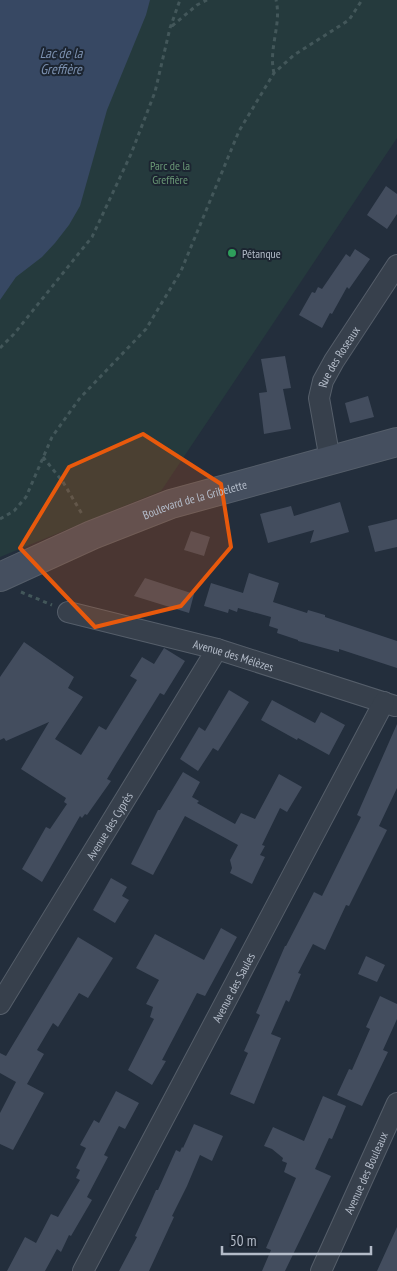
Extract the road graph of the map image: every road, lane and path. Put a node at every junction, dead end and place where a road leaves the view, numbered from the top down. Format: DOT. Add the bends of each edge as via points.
graph roads {
  1 [pos="180,0"];
  2 [pos="207,0"];
  3 [pos="276,0"];
  4 [pos="362,0"];
  5 [pos="170,28"];
  6 [pos="274,73"];
  7 [pos="397,265"];
  8 [pos="0,348"];
  9 [pos="397,442"];
  10 [pos="44,457"];
  11 [pos="330,460"];
  12 [pos="0,519"];
  13 [pos="92,535"];
  14 [pos="8,583"];
  15 [pos="68,612"];
  16 [pos="218,649"];
  17 [pos="390,704"];
  18 [pos="0,1004"];
  19 [pos="397,1103"];
  20 [pos="83,1271"];
  21 [pos="321,1271"];
  1 -- 5 [label="path"];
  2 -- 5 [label="path" via="197,4"];
  3 -- 6 [label="path" via="271,63"];
  4 -- 6 [label="path" via="349,20 294,55"];
  5 -- 8 [label="path" via="155,92 131,154 92,237"];
  6 -- 10 [label="path" via="239,131 181,271 146,329 80,398 52,437"];
  7 -- 11 [label="street, Rue des Roseaux" via="323,381 319,398"];
  9 -- 11 [label="main road, Boulevard de la Gribelette"];
  10 -- 12 [label="path" via="26,498 14,511"];
  10 -- 13 [label="path" via="68,489"];
  11 -- 13 [label="main road, Boulevard de la Gribelette" via="171,504"];
  13 -- 14 [label="main road, Boulevard de la Gribelette"];
  14 -- 15 [label="path" via="31,598"];
  15 -- 16 [label="street, Avenue des Mélèzes"];
  16 -- 17 [label="street, Avenue des Mélèzes"];
  16 -- 18 [label="street, Avenue des Cyprès"];
  17 -- 20 [label="street, Avenue des Saules"];
  19 -- 21 [label="street, Avenue des Bouleaux"];
}
